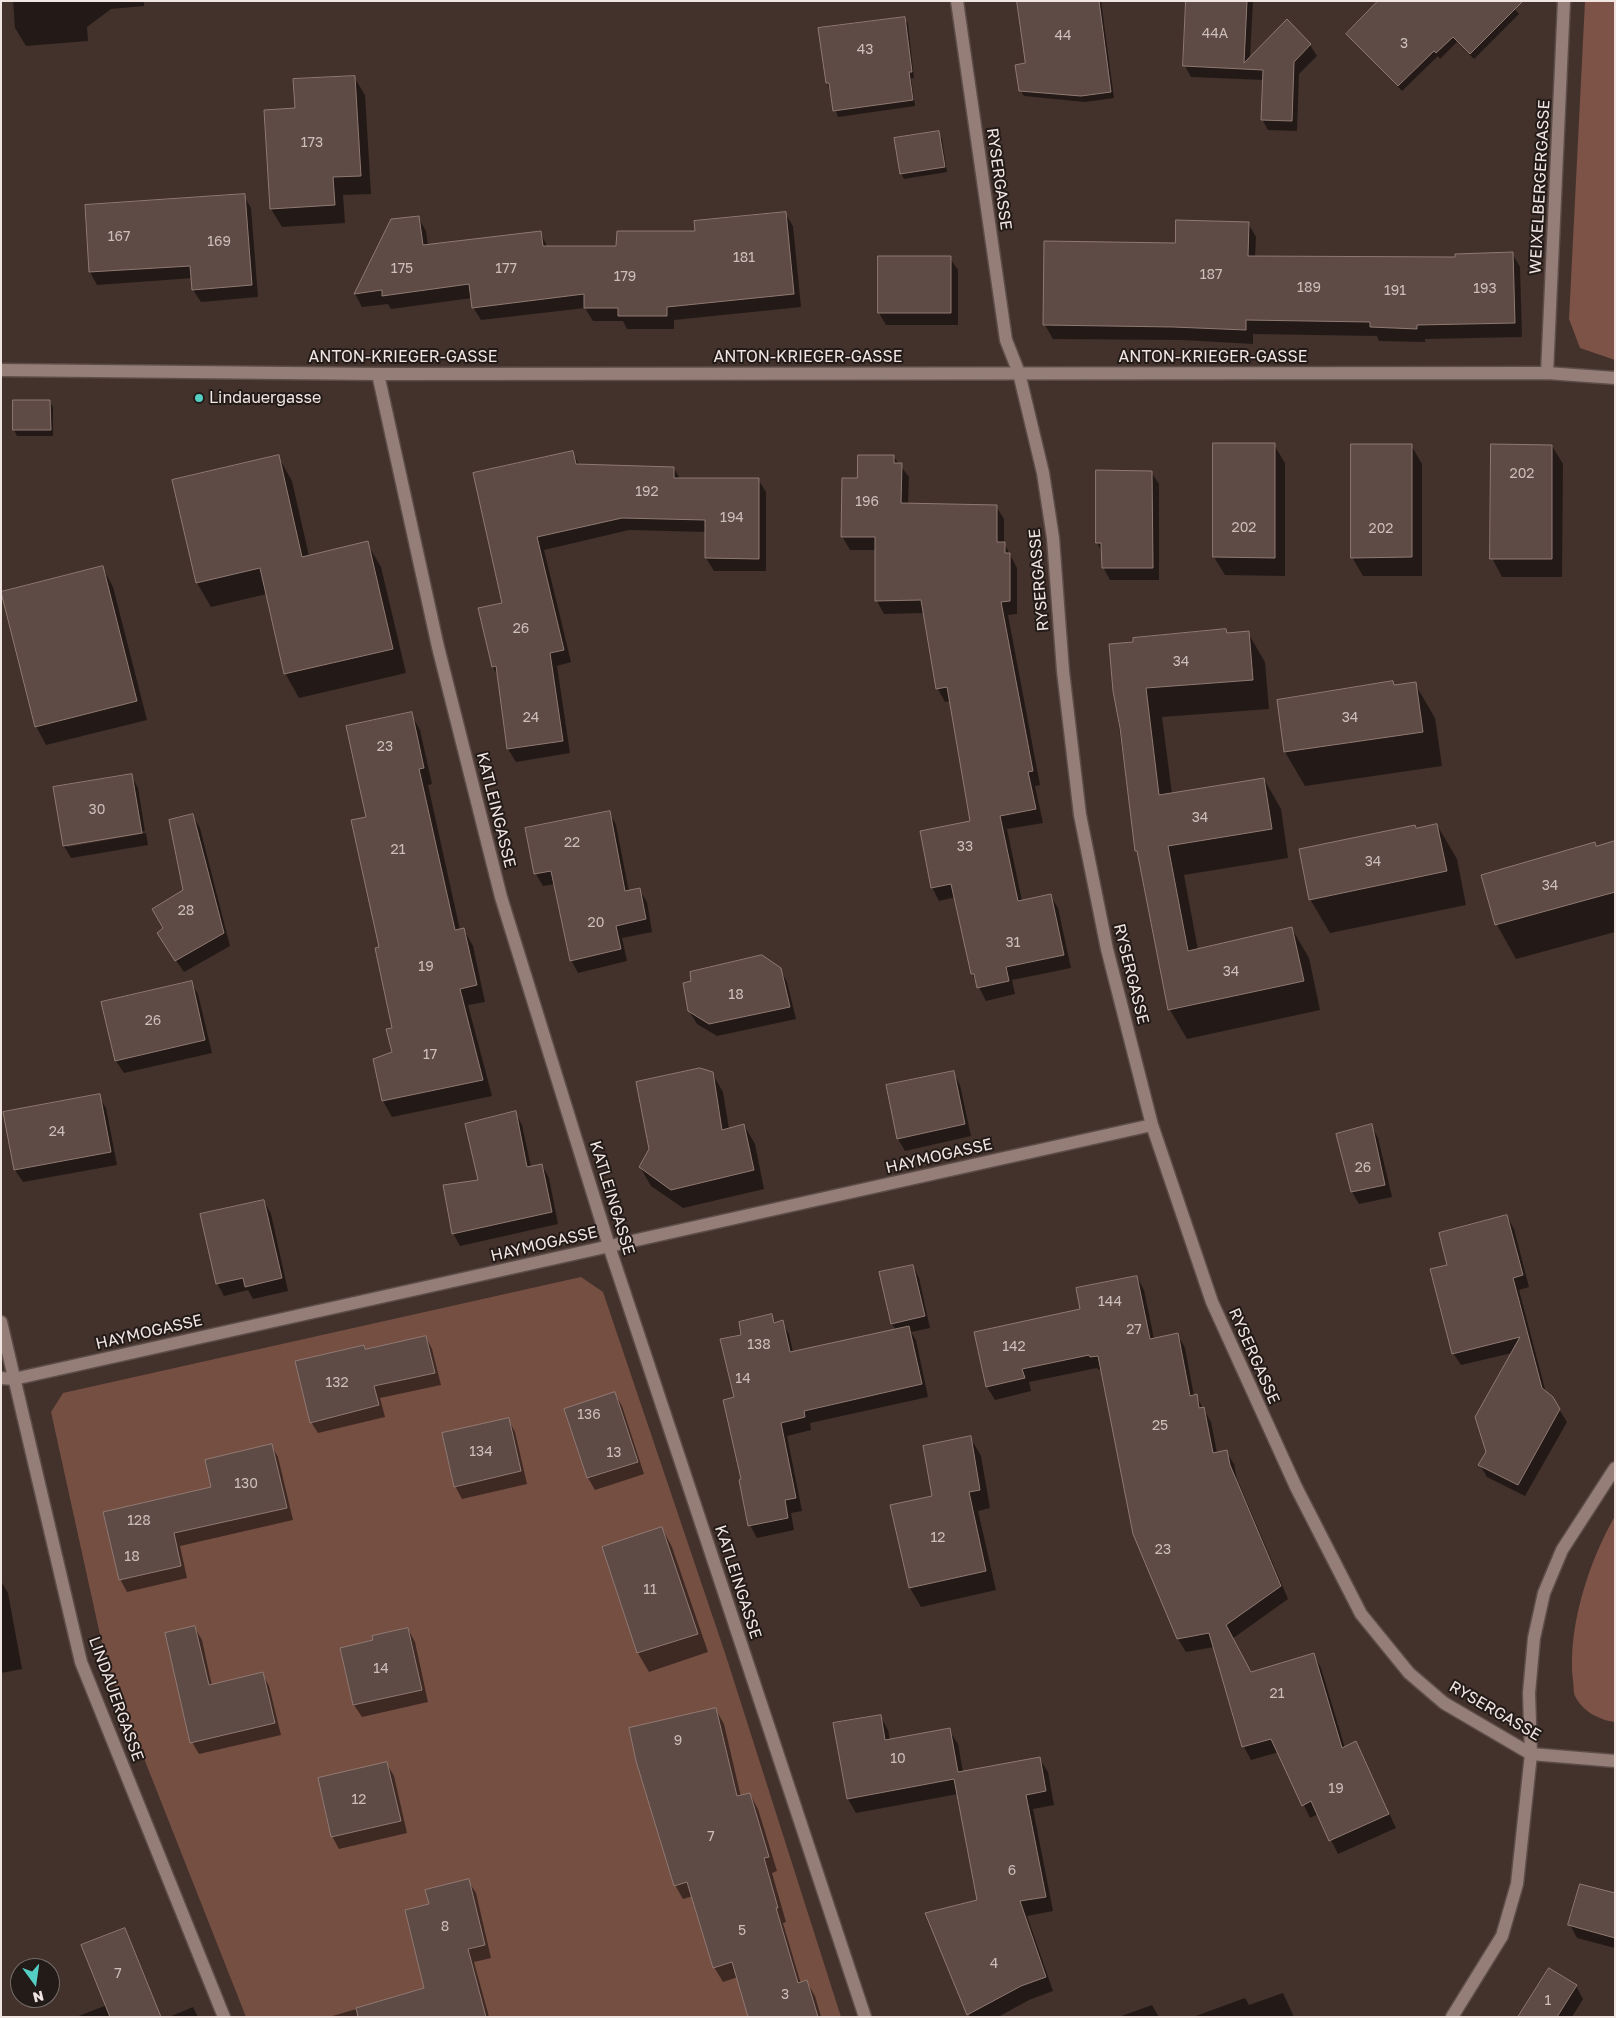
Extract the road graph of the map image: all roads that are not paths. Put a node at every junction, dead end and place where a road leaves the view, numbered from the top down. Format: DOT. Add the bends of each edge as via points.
graph roads {
  1 [pos="956,1"];
  2 [pos="1564,1"];
  3 [pos="1,370"];
  4 [pos="1018,373"];
  5 [pos="1547,373"];
  6 [pos="378,374"];
  7 [pos="1615,378"];
  8 [pos="1152,1125"];
  9 [pos="610,1246"];
  10 [pos="1,1322"];
  11 [pos="8,1378"];
  12 [pos="1615,1468"];
  13 [pos="1531,1754"];
  14 [pos="1615,1761"];
  15 [pos="224,2017"];
  16 [pos="865,2017"];
  17 [pos="1452,2017"];
  1 -- 4 [label="street, RYSERGASSE" via="1006,340"];
  2 -- 5 [label="street, WEIXELBERGERGASSE"];
  3 -- 6 [label="street, ANTON-KRIEGER-GASSE"];
  4 -- 5 [label="street, ANTON-KRIEGER-GASSE"];
  4 -- 6 [label="street, ANTON-KRIEGER-GASSE"];
  4 -- 8 [label="street, RYSERGASSE" via="1043,474 1053,538 1063,671 1080,815 1107,949"];
  5 -- 7 [label="street, ANTON-KRIEGER-GASSE"];
  6 -- 9 [label="street, KATLEINGASSE" via="438,647 501,897"];
  8 -- 9 [label="street, HAYMOGASSE"];
  8 -- 13 [label="street, RYSERGASSE" via="1212,1302 1296,1487 1361,1614 1409,1673 1444,1703"];
  9 -- 11 [label="street, HAYMOGASSE"];
  9 -- 16 [label="street, KATLEINGASSE"];
  10 -- 11 [label="street, LINDAUERGASSE"];
  11 -- 15 [label="street, LINDAUERGASSE" via="81,1662"];
  12 -- 13 [label="street" via="1562,1550 1544,1592 1534,1638 1529,1694"];
  13 -- 14 [label="street, RYSERGASSE"];
  13 -- 17 [label="street" via="1517,1884 1502,1936"];
}
